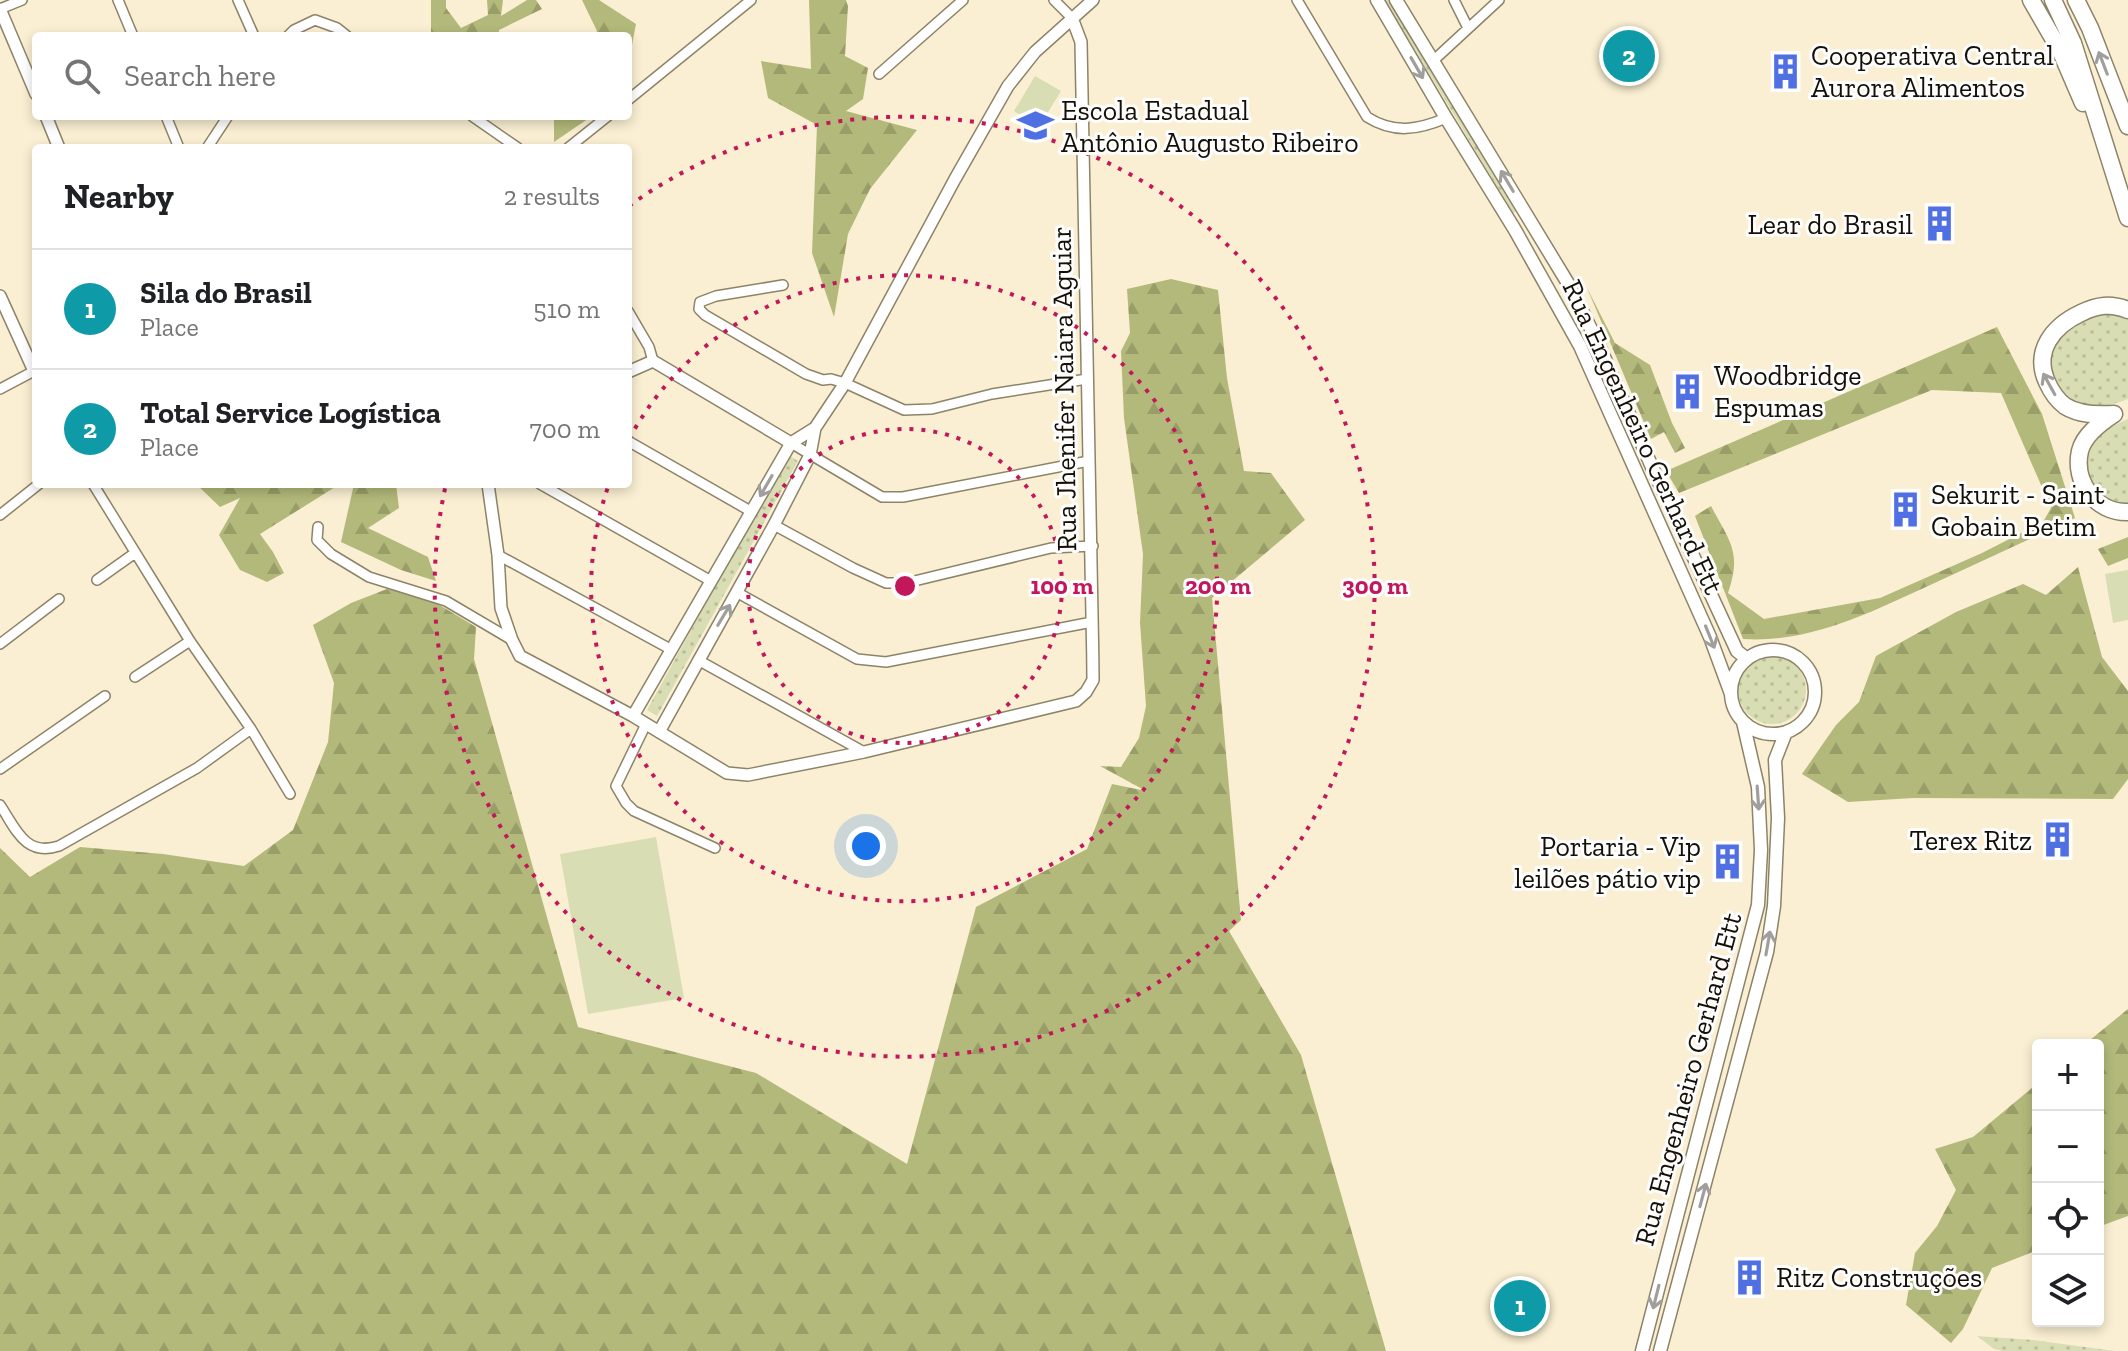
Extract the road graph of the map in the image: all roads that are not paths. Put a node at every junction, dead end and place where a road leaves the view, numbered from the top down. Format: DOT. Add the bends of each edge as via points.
graph roads {
  1 [pos="22,0"];
  2 [pos="118,0"];
  3 [pos="238,0"];
  4 [pos="751,0"];
  5 [pos="963,0"];
  6 [pos="1054,0"];
  7 [pos="1093,0"];
  8 [pos="1297,0"];
  9 [pos="1377,0"];
  10 [pos="1396,0"];
  11 [pos="1454,0"];
  12 [pos="1499,0"];
  13 [pos="2031,0"];
  14 [pos="2053,0"];
  15 [pos="2076,0"];
  16 [pos="0,9"];
  17 [pos="1072,18"];
  18 [pos="1468,28"];
  19 [pos="131,32"];
  20 [pos="252,32"];
  21 [pos="292,32"];
  22 [pos="342,32"];
  23 [pos="1434,60"];
  24 [pos="879,74"];
  25 [pos="32,85"];
  26 [pos="632,97"];
  27 [pos="1446,118"];
  28 [pos="48,120"];
  29 [pos="168,120"];
  30 [pos="225,120"];
  31 [pos="478,120"];
  32 [pos="603,120"];
  33 [pos="2128,126"];
  34 [pos="57,144"];
  35 [pos="177,144"];
  36 [pos="210,144"];
  37 [pos="512,144"];
  38 [pos="573,144"];
  39 [pos="2107,147"];
  40 [pos="2128,218"];
  41 [pos="783,285"];
  42 [pos="1569,285"];
  43 [pos="0,296"];
  44 [pos="1552,296"];
  45 [pos="2128,310"];
  46 [pos="632,318"];
  47 [pos="653,361"];
  48 [pos="32,365"];
  49 [pos="632,370"];
  50 [pos="32,373"];
  51 [pos="1087,379"];
  52 [pos="845,383"];
  53 [pos="0,389"];
  54 [pos="2121,412"];
  55 [pos="815,428"];
  56 [pos="632,443"];
  57 [pos="791,443"];
  58 [pos="810,455"];
  59 [pos="1089,461"];
  60 [pos="34,488"];
  61 [pos="95,488"];
  62 [pos="489,488"];
  63 [pos="547,488"];
  64 [pos="752,512"];
  65 [pos="2128,512"];
  66 [pos="0,515"];
  67 [pos="774,525"];
  68 [pos="318,527"];
  69 [pos="1093,546"];
  70 [pos="135,553"];
  71 [pos="498,555"];
  72 [pos="97,580"];
  73 [pos="711,581"];
  74 [pos="738,593"];
  75 [pos="59,599"];
  76 [pos="1092,622"];
  77 [pos="512,640"];
  78 [pos="190,641"];
  79 [pos="0,644"];
  80 [pos="672,650"];
  81 [pos="1747,659"];
  82 [pos="698,660"];
  83 [pos="135,677"];
  84 [pos="1731,694"];
  85 [pos="105,696"];
  86 [pos="633,716"];
  87 [pos="1743,722"];
  88 [pos="646,724"];
  89 [pos="251,729"];
  90 [pos="659,732"];
  91 [pos="1786,732"];
  92 [pos="864,752"];
  93 [pos="0,769"];
  94 [pos="290,794"];
  95 [pos="0,805"];
  96 [pos="715,848"];
  97 [pos="1642,1351"];
  98 [pos="1660,1351"];
  1 -- 16 [label="street"];
  2 -- 19 [label="street"];
  3 -- 20 [label="street"];
  4 -- 26 [label="street"];
  5 -- 24 [label="street"];
  6 -- 17 [label="street"];
  7 -- 17 [label="street"];
  8 -- 27 [label="street" via="1367,117 1398,129"];
  9 -- 27 [label="main road, Rua Engenheiro Gerhard Ett, one-way"];
  10 -- 23 [label="main road, Rua Engenheiro Gerhard Ett"];
  11 -- 18 [label="street"];
  12 -- 18 [label="street"];
  13 -- 39 [label="highway"];
  14 -- 39 [label="highway"];
  33 -- 15 [label="highway, one-way"];
  16 -- 25 [label="street"];
  17 -- 51 [label="street, Rua Jhenifer Naiara Aguiar" via="1081,42"];
  17 -- 52 [label="street" via="1008,86"];
  18 -- 23 [label="street"];
  21 -- 22 [label="street" via="315,20"];
  42 -- 23 [label="main road, Rua Engenheiro Gerhard Ett, one-way"];
  27 -- 44 [label="main road, Rua Engenheiro Gerhard Ett"];
  28 -- 34 [label="street"];
  29 -- 35 [label="street"];
  30 -- 36 [label="street"];
  31 -- 37 [label="street"];
  32 -- 38 [label="street"];
  39 -- 40 [label="highway"];
  41 -- 52 [label="street" via="716,296 700,302 699,309 806,374"];
  42 -- 44 [label="main road"];
  42 -- 81 [label="main road, Rua Engenheiro Gerhard Ett" via="1737,651"];
  43 -- 48 [label="street"];
  44 -- 84 [label="main road, Rua Engenheiro Gerhard Ett, one-way" via="1612,417"];
  54 -- 45 [label="highway, one-way" via="2097,415 2065,406 2040,367 2052,335 2070,318 2094,307"];
  46 -- 47 [label="street"];
  47 -- 49 [label="street"];
  47 -- 57 [label="street"];
  50 -- 53 [label="street"];
  51 -- 52 [label="street" via="904,410"];
  51 -- 59 [label="street, Rua Jhenifer Naiara Aguiar"];
  52 -- 55 [label="street"];
  54 -- 65 [label="highway" via="2089,434 2080,450 2079,476 2093,500"];
  55 -- 57 [label="street"];
  55 -- 58 [label="street"];
  56 -- 64 [label="street"];
  57 -- 58 [label="street"];
  57 -- 64 [label="street, one-way"];
  58 -- 59 [label="street" via="882,497"];
  58 -- 67 [label="street"];
  59 -- 69 [label="street, Rua Jhenifer Naiara Aguiar"];
  60 -- 66 [label="street"];
  61 -- 70 [label="street"];
  62 -- 71 [label="street, Rua Jhenifer Naiara Aguiar"];
  63 -- 73 [label="street"];
  64 -- 73 [label="street"];
  67 -- 69 [label="street" via="886,583 906,583 1051,548"];
  67 -- 74 [label="street"];
  68 -- 77 [label="street" via="317,540 331,554 369,577 446,601"];
  69 -- 76 [label="street, Rua Jhenifer Naiara Aguiar"];
  70 -- 72 [label="street"];
  70 -- 78 [label="street"];
  71 -- 77 [label="street, Rua Jhenifer Naiara Aguiar" via="501,608"];
  71 -- 80 [label="street"];
  73 -- 80 [label="street"];
  74 -- 76 [label="street" via="857,659 886,662"];
  82 -- 74 [label="street, one-way"];
  75 -- 79 [label="street"];
  76 -- 92 [label="street, Rua Jhenifer Naiara Aguiar" via="1093,680 1076,701"];
  77 -- 86 [label="street, Rua Jhenifer Naiara Aguiar" via="520,656"];
  78 -- 83 [label="street"];
  78 -- 89 [label="street"];
  80 -- 86 [label="street"];
  81 -- 84 [label="main road" via="1732,680"];
  81 -- 91 [label="main road, Rua Engenheiro Gerhard Ett" via="1772,649 1807,666 1815,691 1813,705 1798,726"];
  82 -- 90 [label="street"];
  82 -- 92 [label="street"];
  84 -- 87 [label="main road, Rua Engenheiro Gerhard Ett"];
  85 -- 93 [label="street"];
  86 -- 88 [label="street, Rua Jhenifer Naiara Aguiar"];
  87 -- 91 [label="main road" via="1763,733"];
  87 -- 97 [label="main road, Rua Engenheiro Gerhard Ett, one-way" via="1758,787 1758,905"];
  88 -- 90 [label="street, Rua Jhenifer Naiara Aguiar"];
  88 -- 96 [label="street" via="616,786 621,795 634,811"];
  89 -- 94 [label="street"];
  89 -- 95 [label="street" via="197,768 47,850 33,848"];
  90 -- 92 [label="street, Rua Jhenifer Naiara Aguiar" via="727,773 748,775"];
  98 -- 91 [label="main road, Rua Engenheiro Gerhard Ett, one-way" via="1767,952 1778,818 1775,760"];
}
